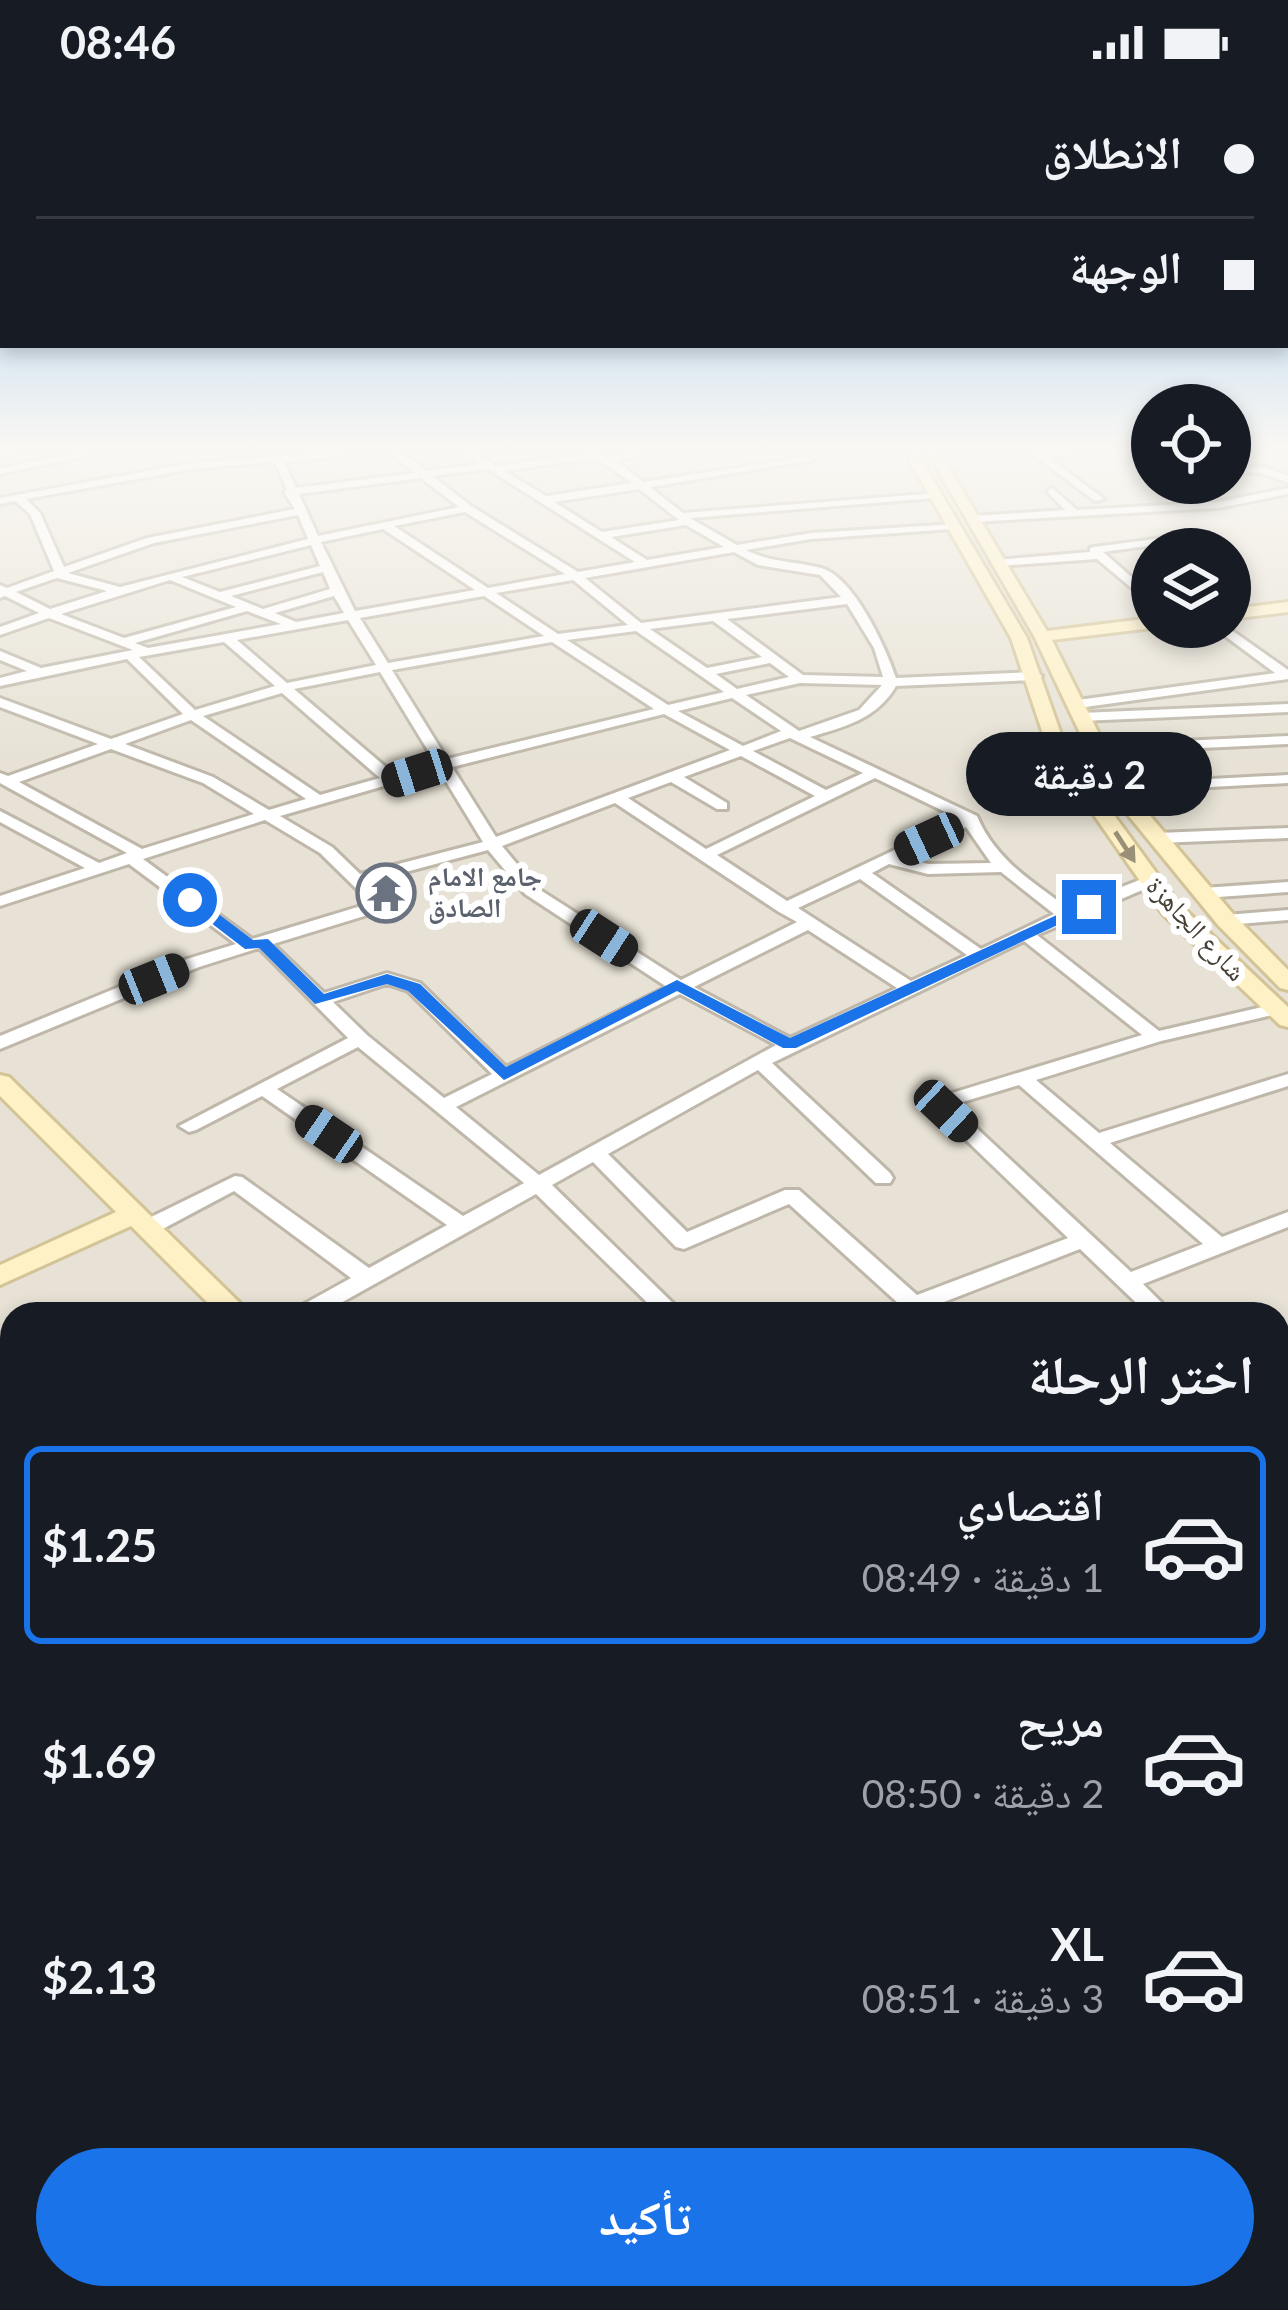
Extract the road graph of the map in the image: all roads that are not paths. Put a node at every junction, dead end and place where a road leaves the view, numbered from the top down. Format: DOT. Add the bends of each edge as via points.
graph roads {
  1 [pos="53,555"];
  2 [pos="113,555"];
  3 [pos="262,555"];
  4 [pos="321,555"];
  5 [pos="428,555"];
  6 [pos="542,555"];
  7 [pos="632,555"];
  8 [pos="701,555"];
  9 [pos="747,555"];
  10 [pos="825,555"];
  11 [pos="967,555"];
  12 [pos="993,555"];
  13 [pos="1099,555"];
  14 [pos="830,561"];
  15 [pos="997,562"];
  16 [pos="646,564"];
  17 [pos="972,564"];
  18 [pos="326,568"];
  19 [pos="62,575"];
  20 [pos="576,576"];
  21 [pos="174,578"];
  22 [pos="1131,583"];
  23 [pos="337,591"];
  24 [pos="2,592"];
  25 [pos="122,592"];
  26 [pos="484,592"];
  27 [pos="218,596"];
  28 [pos="848,600"];
  29 [pos="1288,607"];
  30 [pos="255,610"];
  31 [pos="1251,611"];
  32 [pos="48,613"];
  33 [pos="352,615"];
  34 [pos="713,615"];
  35 [pos="294,625"];
  36 [pos="1131,625"];
  37 [pos="637,626"];
  38 [pos="0,631"];
  39 [pos="1042,636"];
  40 [pos="226,638"];
  41 [pos="552,638"];
  42 [pos="1249,648"];
  43 [pos="127,649"];
  44 [pos="0,655"];
  45 [pos="770,659"];
  46 [pos="387,668"];
  47 [pos="39,672"];
  48 [pos="703,673"];
  49 [pos="1287,675"];
  50 [pos="1035,676"];
  51 [pos="800,679"];
  52 [pos="0,682"];
  53 [pos="891,682"];
  54 [pos="282,688"];
  55 [pos="735,693"];
  56 [pos="0,702"];
  57 [pos="1288,708"];
  58 [pos="664,709"];
  59 [pos="1080,711"];
  60 [pos="192,715"];
  61 [pos="794,734"];
  62 [pos="1288,740"];
  63 [pos="105,745"];
  64 [pos="1094,749"];
  65 [pos="737,752"];
  66 [pos="441,765"];
  67 [pos="874,773"];
  68 [pos="673,777"];
  69 [pos="1288,778"];
  70 [pos="3,779"];
  71 [pos="393,781"];
  72 [pos="822,794"];
  73 [pos="1122,795"];
  74 [pos="619,799"];
  75 [pos="321,802"];
  76 [pos="1097,804"];
  77 [pos="722,806"];
  78 [pos="267,815"];
  79 [pos="0,816"];
  80 [pos="972,819"];
  81 [pos="1288,833"];
  82 [pos="1157,838"];
  83 [pos="492,844"];
  84 [pos="705,855"];
  85 [pos="135,856"];
  86 [pos="886,859"];
  87 [pos="1008,867"];
  88 [pos="97,868"];
  89 [pos="861,872"];
  90 [pos="357,880"];
  91 [pos="1148,882"];
  92 [pos="1288,887"];
  93 [pos="1202,893"];
  94 [pos="0,901"];
  95 [pos="785,908"];
  96 [pos="1066,915"];
  97 [pos="1288,915"];
  98 [pos="1226,920"];
  99 [pos="808,922"];
  100 [pos="1026,935"];
  101 [pos="256,944"];
  102 [pos="980,956"];
  103 [pos="1282,978"];
  104 [pos="1243,981"];
  105 [pos="677,985"];
  106 [pos="911,989"];
  107 [pos="321,1000"];
  108 [pos="1281,1015"];
  109 [pos="1156,1037"];
  110 [pos="360,1039"];
  111 [pos="0,1043"];
  112 [pos="790,1045"];
  113 [pos="760,1062"];
  114 [pos="504,1075"];
  115 [pos="1021,1077"];
  116 [pos="1288,1080"];
  117 [pos="0,1082"];
  118 [pos="262,1088"];
  119 [pos="446,1105"];
  120 [pos="189,1126"];
  121 [pos="1095,1141"];
  122 [pos="596,1153"];
  123 [pos="883,1178"];
  124 [pos="538,1184"];
  125 [pos="1288,1219"];
  126 [pos="141,1221"];
  127 [pos="463,1226"];
  128 [pos="1085,1239"];
  129 [pos="1217,1244"];
  130 [pos="0,1276"];
  131 [pos="367,1278"];
  132 [pos="1129,1281"];
  133 [pos="224,1302"];
  134 [pos="324,1302"];
  135 [pos="661,1302"];
  136 [pos="911,1302"];
  137 [pos="922,1302"];
  138 [pos="1150,1302"];
  1 -- 19 [label="street"];
  2 -- 19 [label="street"];
  3 -- 21 [label="street"];
  4 -- 18 [label="street"];
  5 -- 26 [label="street"];
  6 -- 20 [label="street"];
  7 -- 16 [label="street"];
  8 -- 16 [label="street"];
  9 -- 14 [label="street" via="762,563"];
  10 -- 14 [label="street"];
  11 -- 17 [label="street, شارع الجاهزة"];
  12 -- 15 [label="street, شارع الجاهزة"];
  13 -- 15 [label="street"];
  13 -- 22 [label="street"];
  14 -- 28 [label="street"];
  15 -- 17 [label="street"];
  15 -- 39 [label="street, شارع الجاهزة"];
  16 -- 20 [label="street"];
  17 -- 50 [label="street, شارع الجاهزة"];
  18 -- 23 [label="street"];
  18 -- 27 [label="street"];
  19 -- 24 [label="street"];
  19 -- 25 [label="street"];
  20 -- 26 [label="street"];
  20 -- 37 [label="street"];
  21 -- 25 [label="street"];
  21 -- 27 [label="street"];
  23 -- 30 [label="street"];
  23 -- 33 [label="street"];
  24 -- 32 [label="street"];
  25 -- 32 [label="street"];
  26 -- 33 [label="street"];
  26 -- 41 [label="street"];
  27 -- 30 [label="street"];
  28 -- 34 [label="street"];
  28 -- 53 [label="street" via="880,648"];
  29 -- 31 [label="street"];
  30 -- 35 [label="street"];
  30 -- 43 [label="street"];
  32 -- 38 [label="street"];
  32 -- 43 [label="street"];
  33 -- 35 [label="street"];
  33 -- 46 [label="street"];
  34 -- 37 [label="street"];
  34 -- 45 [label="street"];
  35 -- 40 [label="street"];
  36 -- 39 [label="street"];
  37 -- 41 [label="street"];
  37 -- 48 [label="street"];
  39 -- 59 [label="street, شارع الجاهزة"];
  40 -- 43 [label="street"];
  40 -- 54 [label="street"];
  41 -- 46 [label="street"];
  41 -- 58 [label="street"];
  42 -- 49 [label="street"];
  43 -- 47 [label="street"];
  43 -- 60 [label="street"];
  44 -- 47 [label="street"];
  45 -- 48 [label="street"];
  45 -- 51 [label="street"];
  46 -- 54 [label="street"];
  46 -- 66 [label="street"];
  47 -- 52 [label="street"];
  48 -- 55 [label="street"];
  49 -- 59 [label="street"];
  50 -- 53 [label="street"];
  50 -- 76 [label="street, شارع الجاهزة" via="1054,740"];
  51 -- 53 [label="street"];
  51 -- 55 [label="street"];
  53 -- 61 [label="street" via="882,702 850,720"];
  54 -- 60 [label="street"];
  54 -- 71 [label="street"];
  55 -- 58 [label="street"];
  55 -- 61 [label="street"];
  56 -- 63 [label="street"];
  57 -- 59 [label="street"];
  58 -- 65 [label="street"];
  58 -- 66 [label="street"];
  59 -- 64 [label="street, شارع الجاهزة"];
  60 -- 63 [label="street"];
  60 -- 75 [label="street"];
  61 -- 65 [label="street"];
  61 -- 67 [label="street"];
  62 -- 64 [label="street"];
  63 -- 70 [label="street"];
  63 -- 78 [label="street" via="208,780"];
  64 -- 73 [label="street, شارع الجاهزة"];
  65 -- 68 [label="street"];
  65 -- 72 [label="street"];
  66 -- 71 [label="street"];
  66 -- 83 [label="street"];
  67 -- 72 [label="street"];
  67 -- 80 [label="street"];
  68 -- 74 [label="street"];
  68 -- 77 [label="street"];
  69 -- 73 [label="street"];
  70 -- 85 [label="street"];
  71 -- 75 [label="street"];
  72 -- 84 [label="street"];
  73 -- 76 [label="street"];
  73 -- 82 [label="street, شارع الجاهزة"];
  74 -- 83 [label="street"];
  74 -- 84 [label="street"];
  75 -- 78 [label="street"];
  76 -- 91 [label="street, شارع الجاهزة, one-way"];
  78 -- 85 [label="street"];
  78 -- 90 [label="street" via="326,850"];
  79 -- 88 [label="street"];
  80 -- 86 [label="street"];
  80 -- 87 [label="street" via="983,847"];
  81 -- 82 [label="street"];
  82 -- 93 [label="street, شارع الجاهزة"];
  83 -- 90 [label="street"];
  83 -- 105 [label="street" via="531,892"];
  84 -- 95 [label="street"];
  85 -- 88 [label="street"];
  85 -- 101 [label="street"];
  86 -- 87 [label="street" via="928,869"];
  86 -- 89 [label="street"];
  87 -- 96 [label="street"];
  88 -- 94 [label="street"];
  89 -- 95 [label="street"];
  89 -- 102 [label="street"];
  90 -- 101 [label="street" via="387,903"];
  91 -- 96 [label="street"];
  91 -- 104 [label="street, شارع الجاهزة"];
  92 -- 93 [label="street"];
  93 -- 98 [label="street, شارع الجاهزة"];
  95 -- 99 [label="street"];
  96 -- 100 [label="street"];
  97 -- 98 [label="street"];
  98 -- 103 [label="street, شارع الجاهزة"];
  99 -- 105 [label="street"];
  99 -- 106 [label="street"];
  100 -- 102 [label="street"];
  100 -- 109 [label="street"];
  101 -- 107 [label="street"];
  101 -- 111 [label="street"];
  102 -- 106 [label="street"];
  103 -- 104 [label="street"];
  104 -- 108 [label="street, شارع الجاهزة"];
  105 -- 112 [label="street"];
  105 -- 114 [label="street"];
  106 -- 112 [label="street"];
  107 -- 110 [label="street"];
  107 -- 114 [label="street" via="387,979 414,988"];
  108 -- 109 [label="street"];
  109 -- 115 [label="street"];
  110 -- 118 [label="street"];
  110 -- 119 [label="street"];
  112 -- 113 [label="street"];
  113 -- 122 [label="street"];
  113 -- 123 [label="street"];
  114 -- 119 [label="street"];
  115 -- 121 [label="street"];
  115 -- 128 [label="street" via="946,1101 946,1111"];
  116 -- 121 [label="street"];
  117 -- 126 [label="street"];
  118 -- 120 [label="street"];
  118 -- 127 [label="street"];
  119 -- 124 [label="street"];
  121 -- 129 [label="street"];
  122 -- 124 [label="street"];
  122 -- 136 [label="street" via="684,1242 792,1196"];
  124 -- 127 [label="street"];
  124 -- 135 [label="street"];
  125 -- 129 [label="street"];
  126 -- 130 [label="street"];
  126 -- 131 [label="street" via="236,1182"];
  126 -- 133 [label="street"];
  127 -- 131 [label="street"];
  128 -- 132 [label="street"];
  128 -- 137 [label="street"];
  129 -- 132 [label="street"];
  131 -- 134 [label="street"];
  132 -- 138 [label="street"];
}
